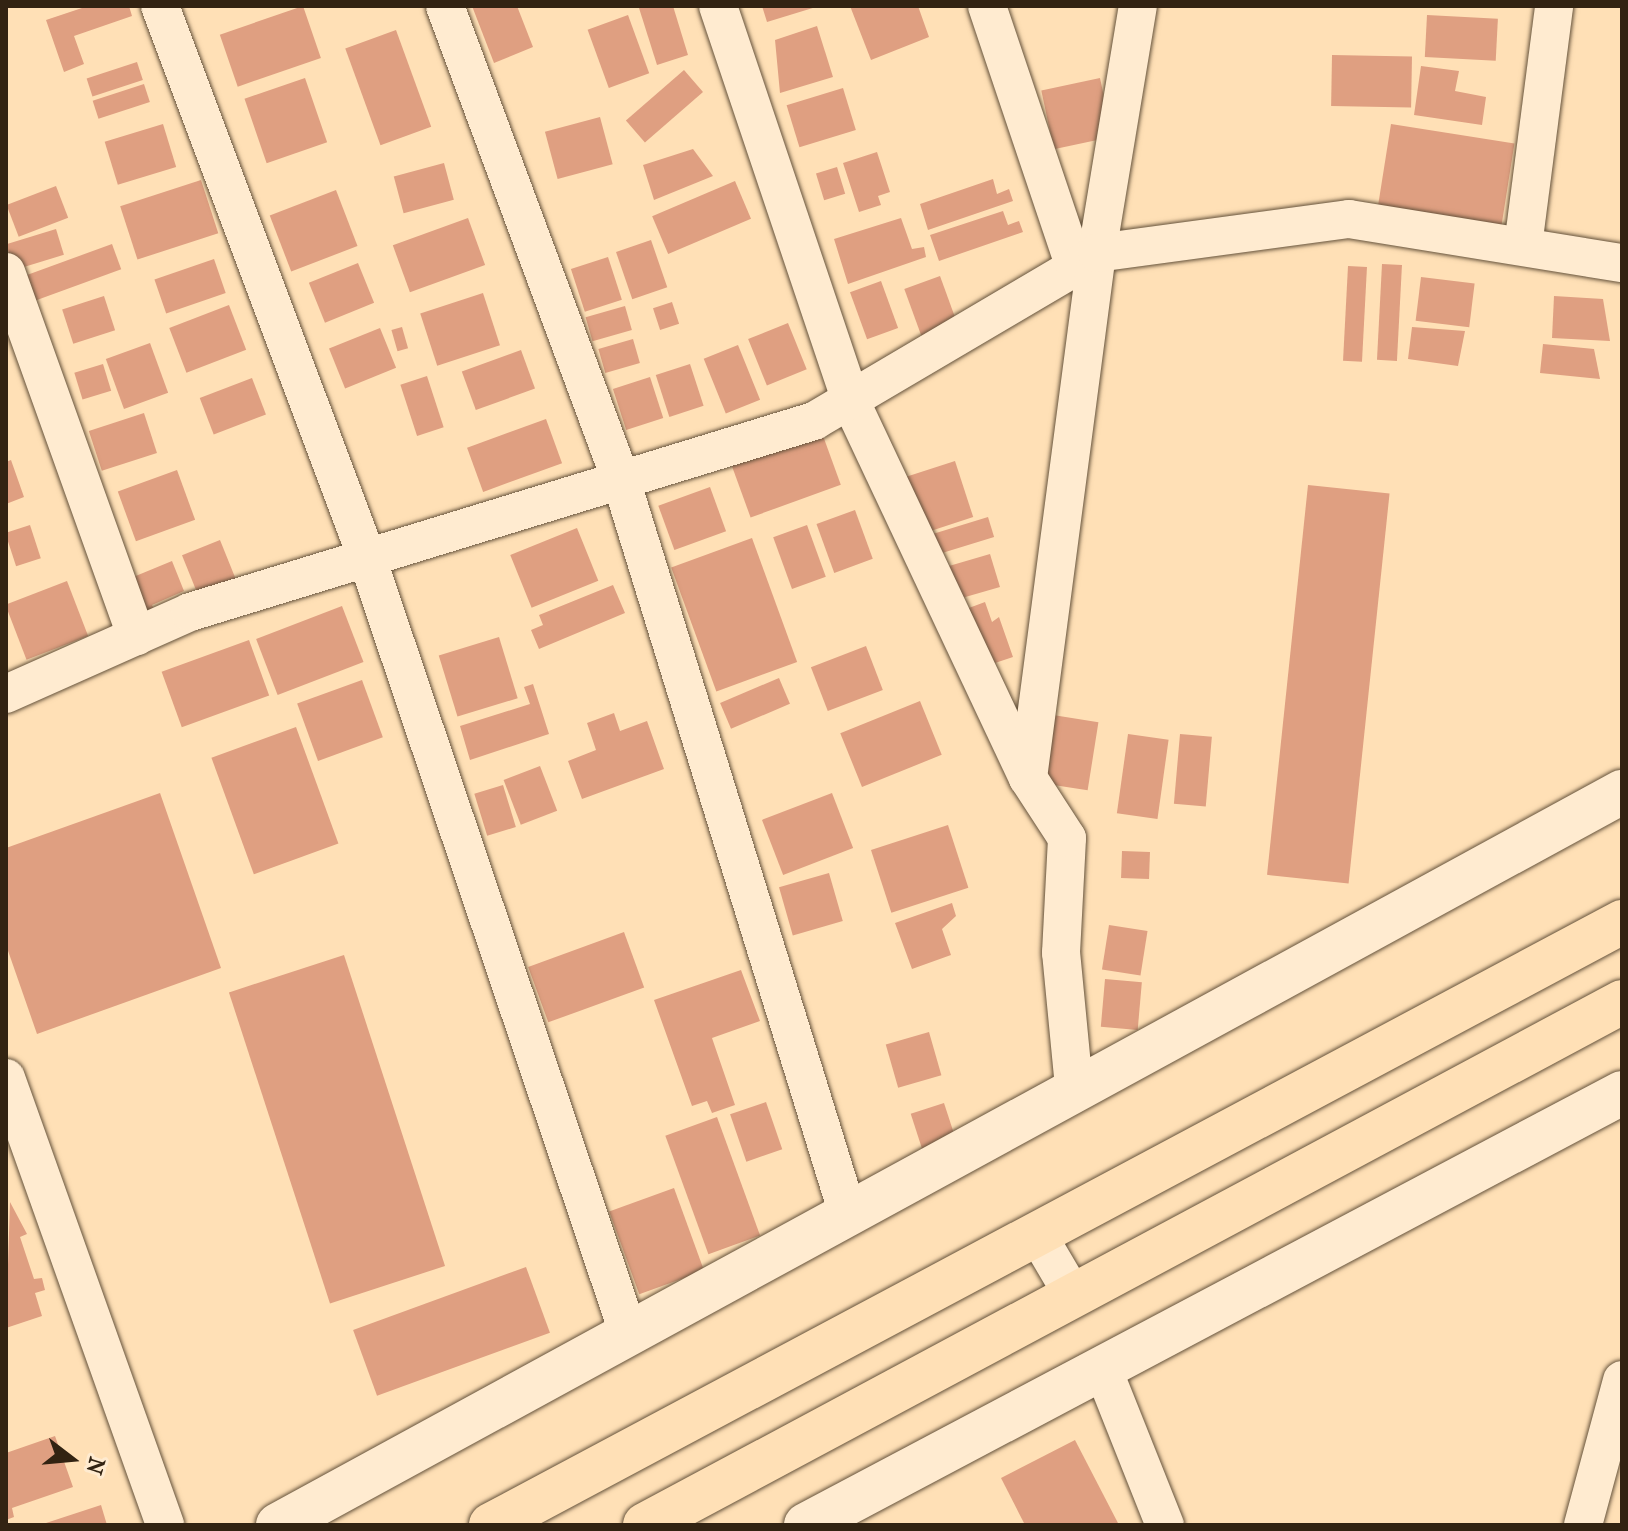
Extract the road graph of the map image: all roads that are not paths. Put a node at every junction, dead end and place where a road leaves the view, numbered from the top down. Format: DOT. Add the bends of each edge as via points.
graph roads {
  1 [pos="160,6"];
  2 [pos="445,6"];
  3 [pos="718,6"];
  4 [pos="987,6"];
  5 [pos="1138,6"];
  6 [pos="1554,6"];
  7 [pos="1523,246"];
  8 [pos="1086,260"];
  9 [pos="1622,263"];
  10 [pos="6,272"];
  11 [pos="851,402"];
  12 [pos="621,480"];
  13 [pos="367,558"];
  14 [pos="136,636"];
  15 [pos="6,694"];
  16 [pos="1028,778"];
  17 [pos="1622,792"];
  18 [pos="1622,922"];
  19 [pos="1622,1002"];
  20 [pos="6,1078"];
  21 [pos="1074,1087"];
  22 [pos="1622,1093"];
  23 [pos="847,1211"];
  24 [pos="1037,1234"];
  25 [pos="1073,1295"];
  26 [pos="628,1332"];
  27 [pos="1102,1367"];
  28 [pos="1622,1380"];
  29 [pos="165,1525"];
  30 [pos="278,1525"];
  31 [pos="491,1525"];
  32 [pos="645,1525"];
  33 [pos="806,1525"];
  34 [pos="1165,1525"];
  35 [pos="1583,1525"];
  1 -- 13 [label="street"];
  2 -- 12 [label="street"];
  3 -- 11 [label="street"];
  4 -- 8 [label="street"];
  5 -- 8 [label="street"];
  6 -- 7 [label="street"];
  7 -- 8 [label="street" via="1349,219"];
  7 -- 9 [label="street"];
  8 -- 11 [label="street"];
  8 -- 16 [label="street"];
  10 -- 14 [label="street"];
  11 -- 12 [label="street" via="814,421"];
  11 -- 16 [label="street"];
  12 -- 13 [label="street"];
  12 -- 23 [label="street"];
  13 -- 14 [label="street"];
  13 -- 26 [label="street"];
  14 -- 15 [label="street"];
  16 -- 21 [label="street" via="1067,838 1061,953"];
  17 -- 21 [label="street"];
  18 -- 24 [label="highway"];
  19 -- 25 [label="highway"];
  20 -- 29 [label="street"];
  21 -- 23 [label="street"];
  22 -- 27 [label="street"];
  23 -- 26 [label="street"];
  24 -- 25 [label="street"];
  24 -- 31 [label="highway"];
  25 -- 32 [label="highway"];
  26 -- 30 [label="street"];
  27 -- 33 [label="street"];
  27 -- 34 [label="street"];
  28 -- 35 [label="street"];
}
